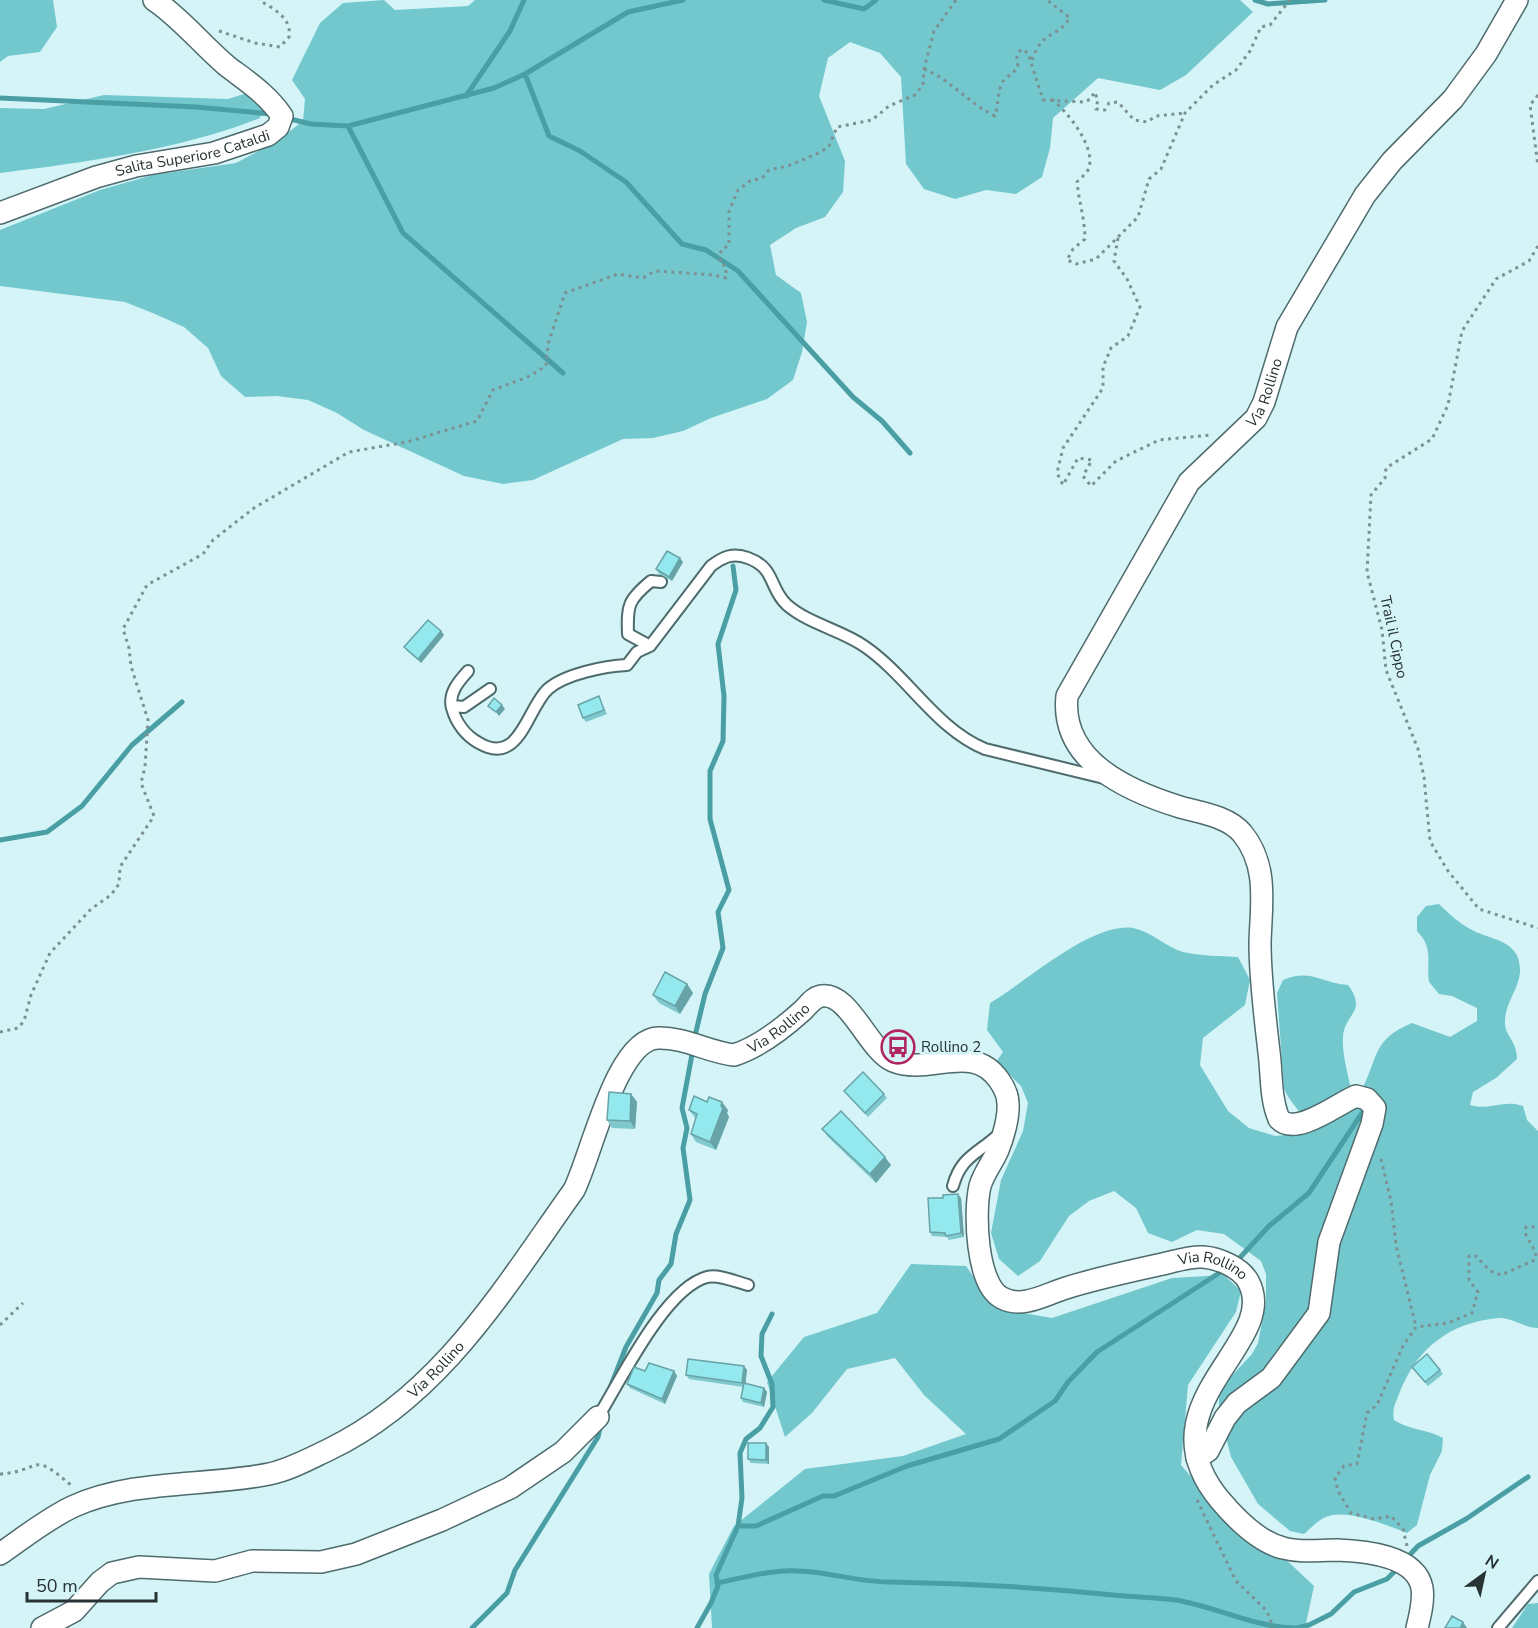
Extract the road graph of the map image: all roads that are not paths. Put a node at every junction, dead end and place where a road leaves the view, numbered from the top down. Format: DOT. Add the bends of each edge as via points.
graph roads {
  1 [pos="154,0"];
  2 [pos="1517,0"];
  3 [pos="0,213"];
  4 [pos="661,582"];
  5 [pos="650,646"];
  6 [pos="468,671"];
  7 [pos="490,689"];
  8 [pos="452,706"];
  9 [pos="1117,781"];
  10 [pos="1003,1129"];
  11 [pos="953,1186"];
  12 [pos="748,1285"];
  13 [pos="598,1417"];
  14 [pos="1197,1458"];
  15 [pos="0,1554"];
  16 [pos="1538,1581"];
  17 [pos="42,1628"];
  18 [pos="1417,1628"];
  19 [pos="1498,1628"];
  1 -- 3 [label="street, Salita Superiore Cataldi" via="260,89 282,116 278,128 214,153 96,177"];
  2 -- 9 [label="street, Via Rollino" via="1486,54 1453,99 1392,161 1365,195 1287,327 1256,418 1189,482 1067,696 1066,719 1075,741"];
  4 -- 5 [label="lane" via="651,581 635,594 627,608 628,634"];
  5 -- 8 [label="lane, Via Rollino" via="637,652 627,665 604,666 547,689 517,739 504,748 487,748 467,736"];
  5 -- 9 [label="lane, Via Rollino" via="711,566 722,557 738,554 762,563 786,604 863,645 968,742"];
  6 -- 8 [label="lane" via="454,687"];
  7 -- 8 [label="lane" via="464,707"];
  9 -- 14 [label="street, Via Rollino" via="1155,799 1231,824 1241,832 1254,856 1264,899 1260,943 1264,1010 1273,1096 1280,1119 1288,1125 1300,1125 1356,1096 1367,1099 1375,1108 1329,1242 1319,1313 1271,1378 1237,1403 1208,1451"];
  10 -- 11 [label="lane" via="967,1158 957,1171"];
  10 -- 14 [label="street, Via Rollino" via="998,1150 980,1186 978,1222 986,1279 993,1292 1004,1300 1028,1301 1093,1280 1199,1256 1224,1262 1250,1284 1252,1308 1244,1335 1204,1402 1194,1439"];
  10 -- 15 [label="street, Via Rollino" via="1009,1103 998,1078 986,1066 964,1060 913,1064 892,1061 835,998 820,996 772,1035 734,1055 679,1041 648,1040 630,1055 610,1094 574,1190 466,1339 441,1369 399,1407 338,1446 271,1473 94,1499 55,1516"];
  12 -- 13 [label="lane" via="709,1276 681,1292 662,1312"];
  13 -- 17 [label="street" via="563,1452 510,1488 442,1521 356,1554 321,1562 252,1561 215,1571 139,1567 112,1573 74,1611"];
  14 -- 18 [label="street, Via Rollino" via="1222,1502 1271,1544 1301,1551 1339,1550 1395,1559 1412,1571 1422,1589"];
  16 -- 19 [label="lane"];
}
